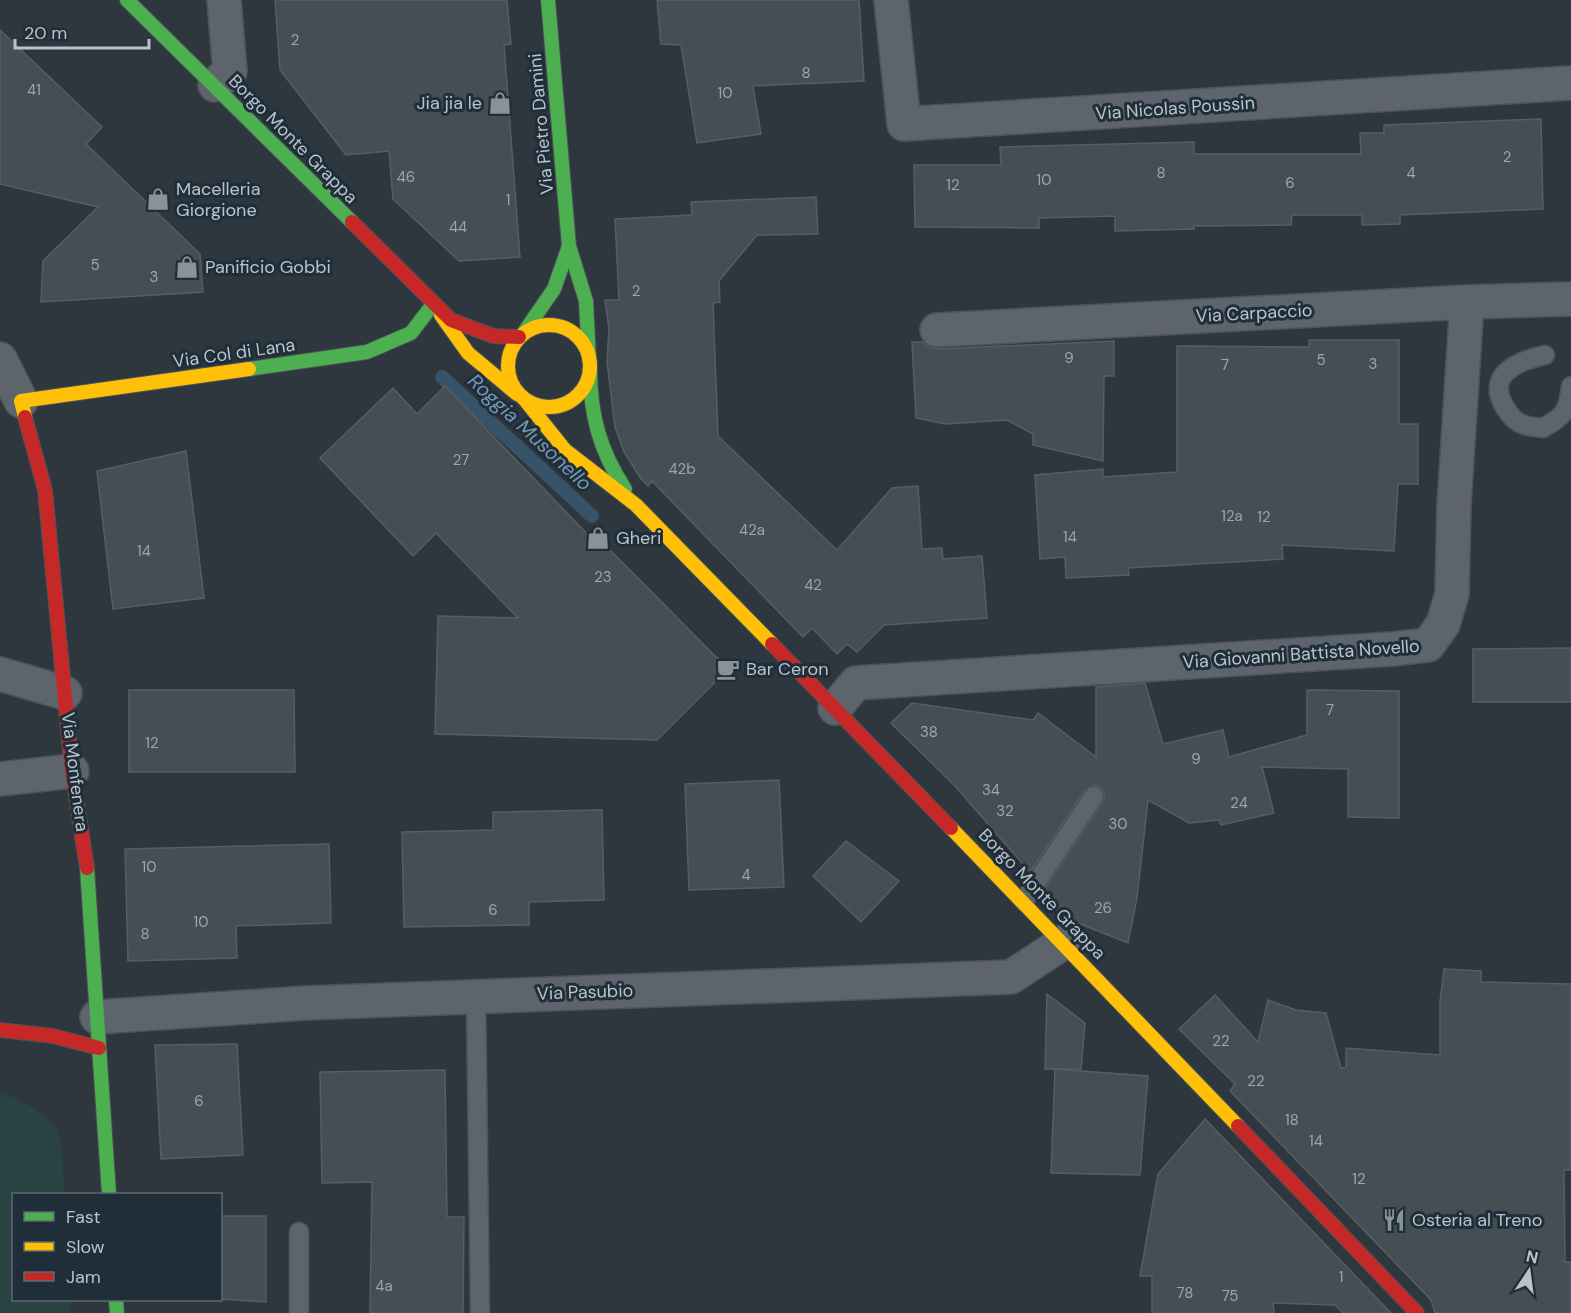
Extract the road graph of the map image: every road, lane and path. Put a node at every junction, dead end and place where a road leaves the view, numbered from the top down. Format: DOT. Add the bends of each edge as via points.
graph roads {
  1 [pos="127,0"];
  2 [pos="224,0"];
  3 [pos="548,0"];
  4 [pos="891,0"];
  5 [pos="1571,83"];
  6 [pos="215,85"];
  7 [pos="569,246"];
  8 [pos="1571,299"];
  9 [pos="1467,302"];
  10 [pos="434,303"];
  11 [pos="937,330"];
  12 [pos="522,334"];
  13 [pos="1545,355"];
  14 [pos="0,359"];
  15 [pos="590,364"];
  16 [pos="1571,386"];
  17 [pos="521,397"];
  18 [pos="21,401"];
  19 [pos="636,505"];
  20 [pos="0,674"];
  21 [pos="65,693"];
  22 [pos="835,708"];
  23 [pos="72,771"];
  24 [pos="0,779"];
  25 [pos="1094,796"];
  26 [pos="1024,901"];
  27 [pos="1064,942"];
  28 [pos="476,996"];
  29 [pos="0,1030"];
  30 [pos="98,1033"];
  31 [pos="108,1193"];
  32 [pos="299,1232"];
  33 [pos="299,1313"];
  34 [pos="480,1313"];
  35 [pos="1417,1313"];
  1 -- 6 [label="street, Borgo Monte Grappa"];
  2 -- 6 [label="street" via="230,71"];
  3 -- 7 [label="street, Via Pietro Damini"];
  4 -- 5 [label="street, Via Nicolas Poussin" via="904,124"];
  6 -- 10 [label="street, Borgo Monte Grappa"];
  7 -- 12 [label="street, Via Pietro Damini" via="554,289"];
  7 -- 15 [label="street, Via Pietro Damini" via="588,303"];
  8 -- 9 [label="street, Via Carpaccio"];
  9 -- 11 [label="street, Via Carpaccio"];
  9 -- 22 [label="street, Via Giovanni Battista Novello" via="1452,594 1443,624 1428,645 856,683"];
  10 -- 12 [label="street, Borgo Monte Grappa" via="463,326 493,336"];
  10 -- 17 [label="street, Borgo Monte Grappa" via="468,354"];
  10 -- 18 [label="street, Via Col di Lana" via="411,333 367,352"];
  12 -- 15 [label="street, Borgo Monte Grappa" via="549,325 562,326 579,337"];
  12 -- 17 [label="street, Borgo Monte Grappa" via="509,351 507,364 508,376"];
  13 -- 16 [label="lane" via="1511,366 1501,378 1498,393 1505,408 1519,423 1543,428 1559,419 1569,406"];
  14 -- 18 [label="street, Via Monfenera"];
  15 -- 17 [label="street, Borgo Monte Grappa" via="581,393 565,404 545,407"];
  15 -- 19 [label="street, Borgo Monte Grappa" via="598,445"];
  17 -- 19 [label="street, Borgo Monte Grappa" via="565,450"];
  18 -- 21 [label="street, Via Monfenera" via="45,490"];
  19 -- 22 [label="street, Borgo Monte Grappa"];
  20 -- 21 [label="street"];
  21 -- 23 [label="street, Via Monfenera"];
  22 -- 26 [label="street, Borgo Monte Grappa"];
  23 -- 24 [label="street"];
  23 -- 30 [label="street, Via Monfenera" via="87,864"];
  25 -- 26 [label="lane"];
  26 -- 27 [label="street, Borgo Monte Grappa"];
  27 -- 28 [label="street, Via Pasubio" via="1011,977"];
  27 -- 35 [label="street, Borgo Monte Grappa"];
  28 -- 30 [label="street, Via Pasubio" via="306,1003"];
  28 -- 34 [label="lane"];
  29 -- 30 [label="street" via="53,1036"];
  30 -- 31 [label="street, Via Monfenera"];
  32 -- 33 [label="lane"];
}
